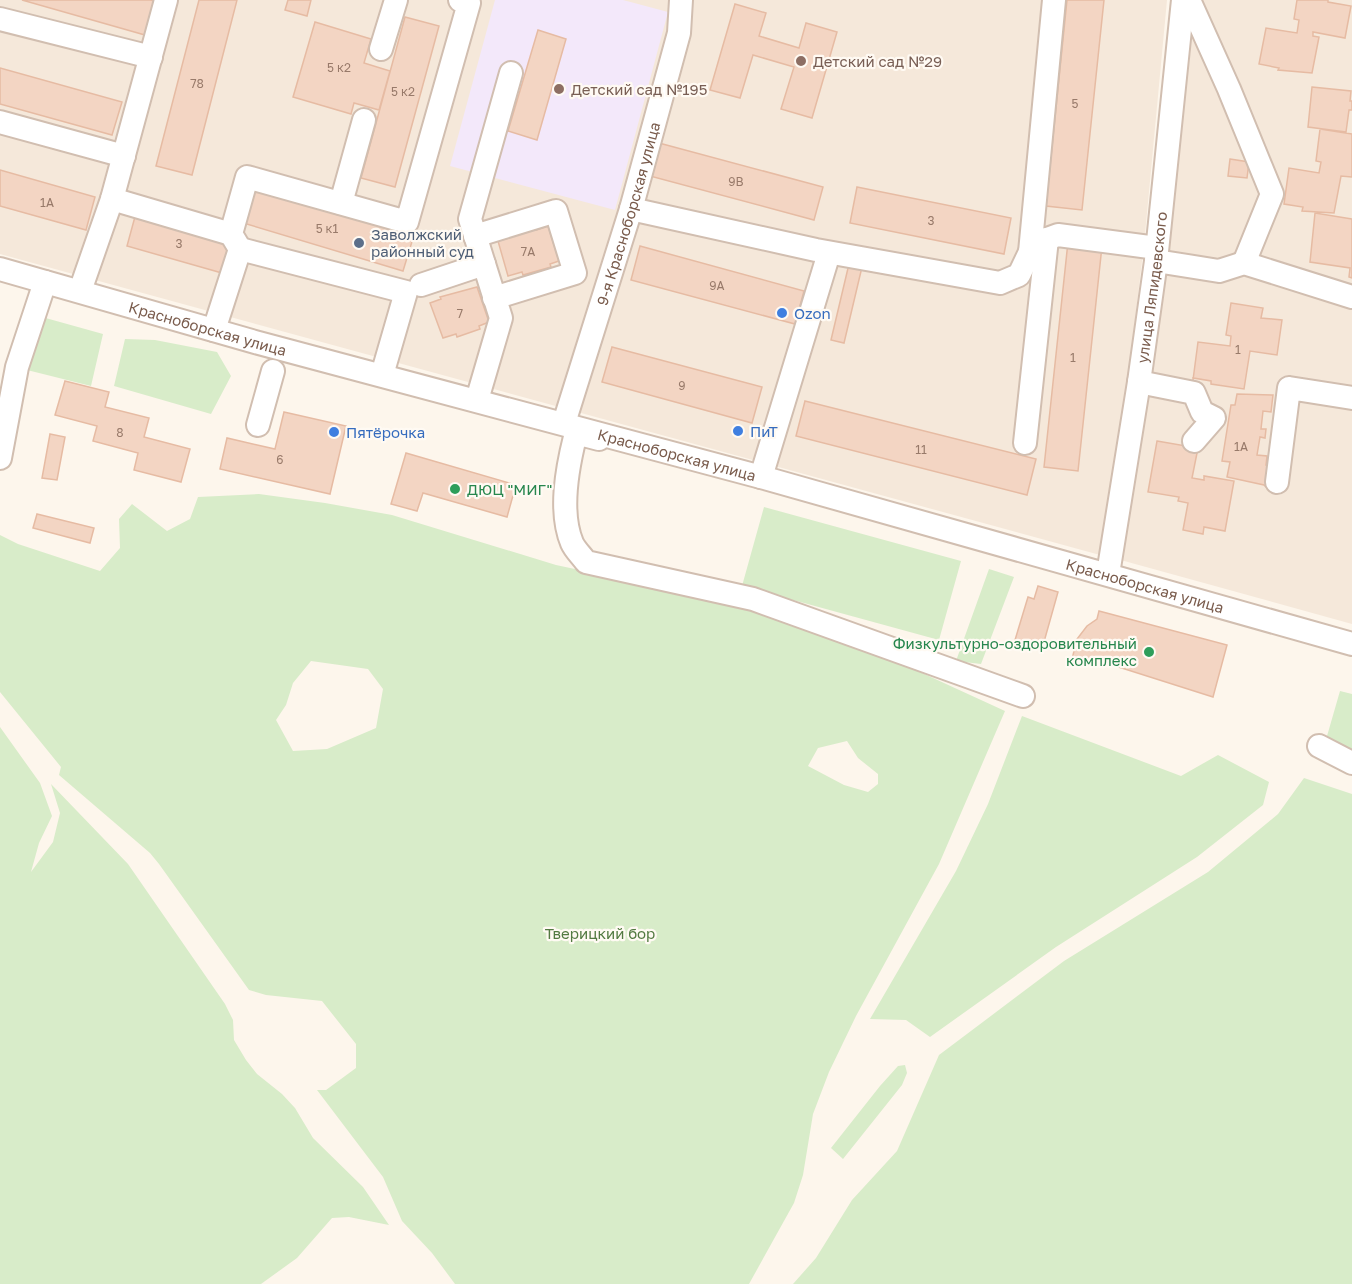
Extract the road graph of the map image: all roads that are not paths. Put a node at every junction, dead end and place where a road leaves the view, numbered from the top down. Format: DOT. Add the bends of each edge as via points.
graph roads {
  1 [pos="166,0"];
  2 [pos="396,0"];
  3 [pos="460,0"];
  4 [pos="679,0"];
  5 [pos="1054,0"];
  6 [pos="1183,0"];
  7 [pos="1189,0"];
  8 [pos="0,19"];
  9 [pos="381,49"];
  10 [pos="151,57"];
  11 [pos="511,73"];
  12 [pos="364,120"];
  13 [pos="0,123"];
  14 [pos="124,156"];
  15 [pos="112,199"];
  16 [pos="341,203"];
  17 [pos="631,209"];
  18 [pos="475,236"];
  19 [pos="236,241"];
  20 [pos="1038,245"];
  21 [pos="829,253"];
  22 [pos="1156,254"];
  23 [pos="1244,263"];
  24 [pos="484,264"];
  25 [pos="0,269"];
  26 [pos="418,280"];
  27 [pos="45,282"];
  28 [pos="80,291"];
  29 [pos="1352,297"];
  30 [pos="494,298"];
  31 [pos="214,330"];
  32 [pos="273,371"];
  33 [pos="382,375"];
  34 [pos="1139,382"];
  35 [pos="1352,398"];
  36 [pos="477,400"];
  37 [pos="564,423"];
  38 [pos="258,425"];
  39 [pos="1194,441"];
  40 [pos="1025,443"];
  41 [pos="667,451"];
  42 [pos="0,458"];
  43 [pos="761,477"];
  44 [pos="1277,482"];
  45 [pos="1108,574"];
  46 [pos="1352,644"];
  47 [pos="1023,696"];
  48 [pos="1320,746"];
  49 [pos="1352,764"];
  1 -- 10 [label="street"];
  2 -- 9 [label="street"];
  3 -- 16 [label="street" via="469,3 407,222"];
  4 -- 17 [label="street, 9-я Красноборская улица" via="679,33"];
  5 -- 20 [label="street"];
  6 -- 22 [label="street, улица Ляпидевского"];
  7 -- 23 [label="street" via="1272,194"];
  8 -- 10 [label="street"];
  10 -- 14 [label="street"];
  11 -- 18 [label="street" via="470,219"];
  12 -- 16 [label="street"];
  13 -- 14 [label="street"];
  14 -- 15 [label="street"];
  15 -- 19 [label="street"];
  15 -- 28 [label="street"];
  16 -- 19 [label="street" via="247,177"];
  17 -- 21 [label="street"];
  17 -- 37 [label="street, 9-я Красноборская улица"];
  18 -- 24 [label="street"];
  18 -- 30 [label="street" via="556,211 572,263 575,273"];
  19 -- 26 [label="street"];
  19 -- 31 [label="street"];
  20 -- 21 [label="street" via="1019,275 1000,284"];
  20 -- 22 [label="street" via="1058,235"];
  20 -- 40 [label="street"];
  21 -- 43 [label="street"];
  22 -- 23 [label="street" via="1219,271"];
  22 -- 34 [label="street, улица Ляпидевского"];
  23 -- 29 [label="street"];
  24 -- 26 [label="street"];
  24 -- 30 [label="street"];
  25 -- 27 [label="street, Красноборская улица"];
  26 -- 33 [label="street"];
  27 -- 28 [label="street, Красноборская улица"];
  27 -- 42 [label="street" via="17,367"];
  28 -- 31 [label="street, Красноборская улица"];
  30 -- 36 [label="street" via="501,318"];
  31 -- 33 [label="street, Красноборская улица"];
  32 -- 38 [label="street"];
  33 -- 36 [label="street, Красноборская улица"];
  34 -- 39 [label="street" via="1194,393 1202,412 1214,418"];
  34 -- 45 [label="street, улица Ляпидевского"];
  35 -- 44 [label="street" via="1289,388"];
  36 -- 37 [label="street, Красноборская улица"];
  37 -- 41 [label="street, Красноборская улица"];
  41 -- 43 [label="street, Красноборская улица"];
  41 -- 47 [label="street" via="656,455 580,434 575,437 566,494 567,525 573,545 586,562 753,599"];
  43 -- 45 [label="street, Красноборская улица"];
  45 -- 46 [label="street, Красноборская улица"];
  48 -- 49 [label="street"];
}
